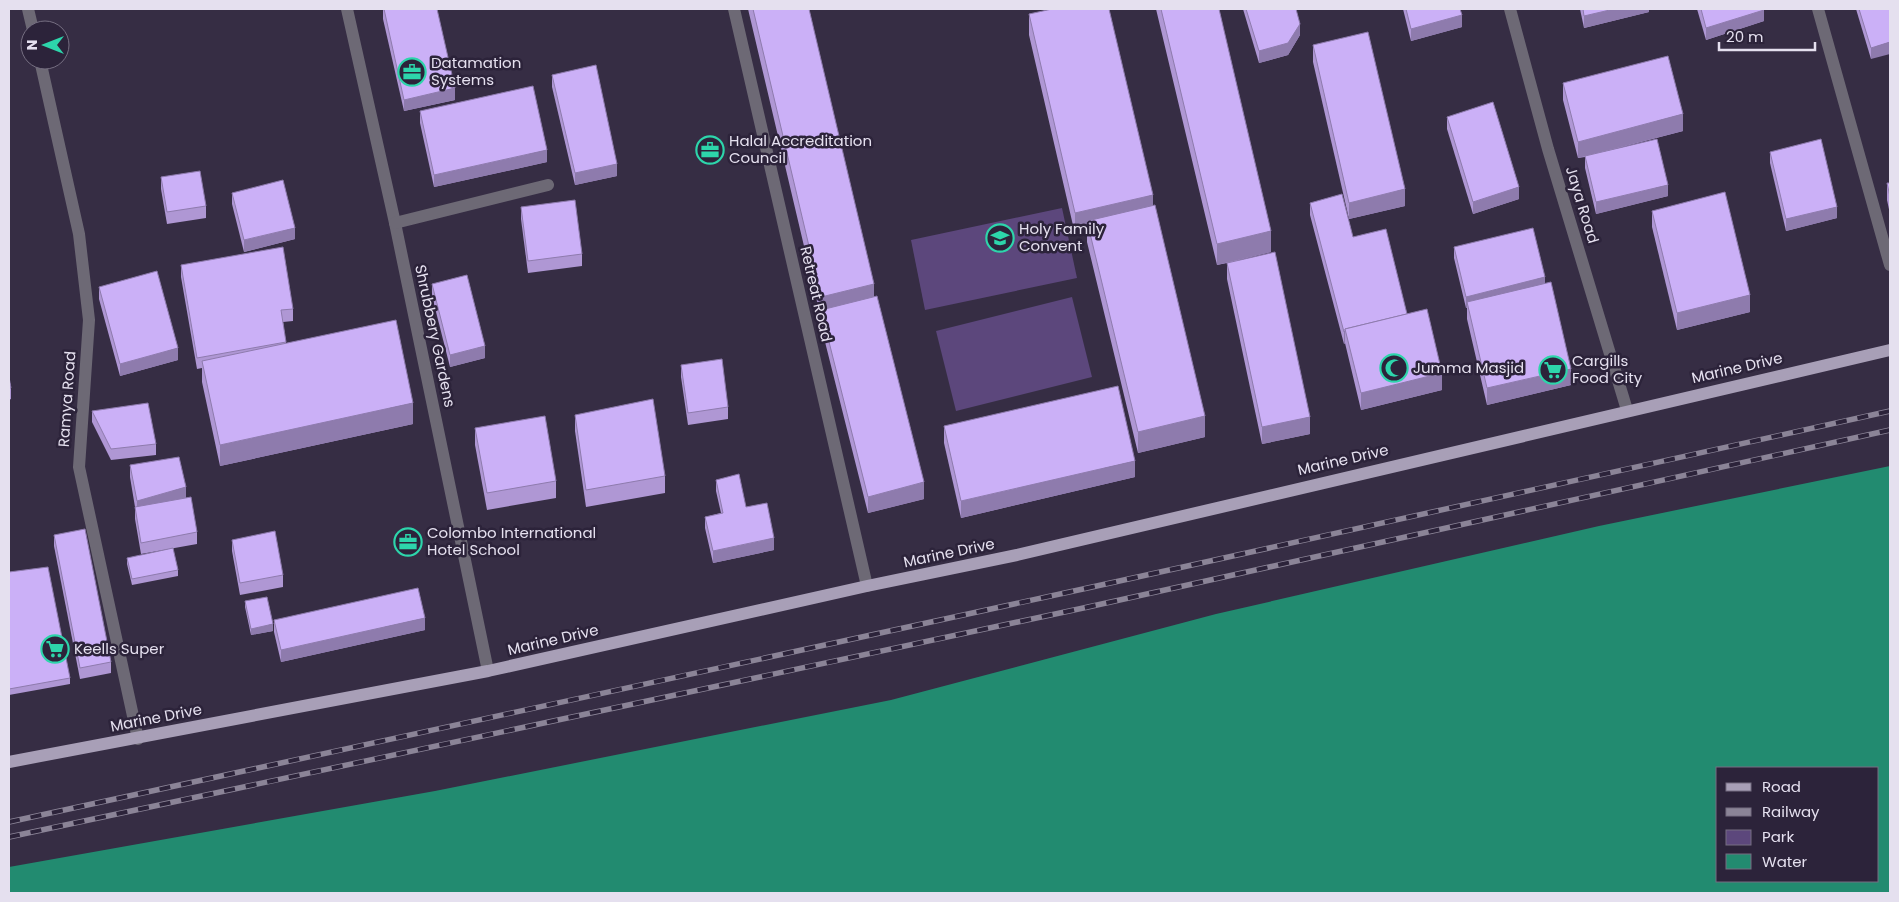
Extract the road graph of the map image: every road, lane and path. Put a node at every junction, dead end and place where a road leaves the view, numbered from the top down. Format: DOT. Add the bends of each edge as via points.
graph roads {
  1 [pos="347,9"];
  2 [pos="734,9"];
  3 [pos="1510,9"];
  4 [pos="1818,9"];
  5 [pos="42,70"];
  6 [pos="548,185"];
  7 [pos="395,223"];
  8 [pos="1890,265"];
  9 [pos="1890,350"];
  10 [pos="1627,410"];
  11 [pos="866,586"];
  12 [pos="488,671"];
  13 [pos="138,739"];
  14 [pos="9,762"];
  1 -- 7 [label="street, Shrubbery Gardens"];
  2 -- 11 [label="street, Retreat Road"];
  3 -- 10 [label="street, Jaya Road" via="1548,149"];
  4 -- 8 [label="street"];
  5 -- 13 [label="street, Ramya Road" via="79,234 89,320 79,467"];
  6 -- 7 [label="street"];
  7 -- 12 [label="street, Shrubbery Gardens"];
  9 -- 10 [label="main road, Marine Drive"];
  10 -- 11 [label="main road, Marine Drive" via="1017,555"];
  11 -- 12 [label="main road, Marine Drive"];
  12 -- 13 [label="main road, Marine Drive"];
  13 -- 14 [label="main road, Marine Drive"];
}
